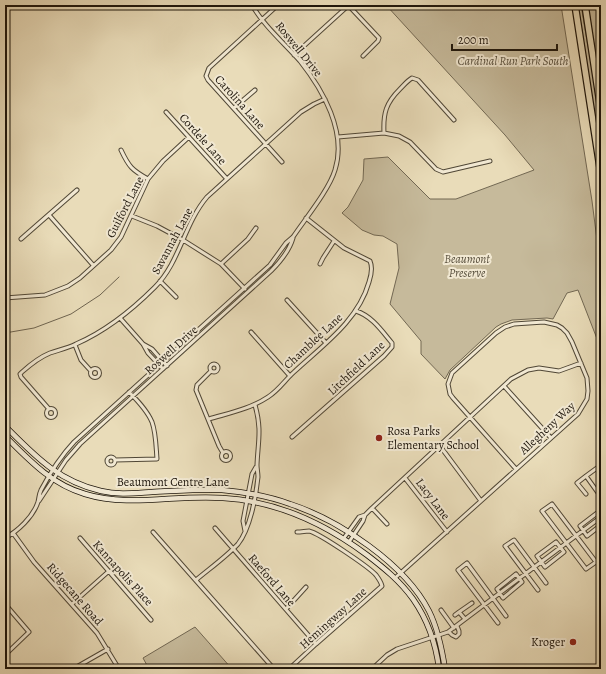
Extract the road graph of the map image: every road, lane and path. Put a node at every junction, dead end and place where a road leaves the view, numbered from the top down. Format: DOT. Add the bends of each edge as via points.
graph roads {
  1 [pos="252,5"];
  2 [pos="278,5"];
  3 [pos="349,5"];
  4 [pos="575,5"];
  5 [pos="585,5"];
  6 [pos="262,19"];
  7 [pos="294,55"];
  8 [pos="363,56"];
  9 [pos="255,90"];
  10 [pos="324,100"];
  11 [pos="234,108"];
  12 [pos="601,110"];
  13 [pos="166,112"];
  14 [pos="454,120"];
  15 [pos="384,133"];
  16 [pos="189,137"];
  17 [pos="338,137"];
  18 [pos="266,144"];
  19 [pos="121,150"];
  20 [pos="282,162"];
  21 [pos="490,162"];
  22 [pos="601,174"];
  23 [pos="148,179"];
  24 [pos="227,179"];
  25 [pos="77,190"];
  26 [pos="49,216"];
  27 [pos="132,216"];
  28 [pos="306,218"];
  29 [pos="256,228"];
  30 [pos="293,237"];
  31 [pos="22,239"];
  32 [pos="183,240"];
  33 [pos="334,241"];
  34 [pos="221,264"];
  35 [pos="320,264"];
  36 [pos="93,265"];
  37 [pos="160,281"];
  38 [pos="244,288"];
  39 [pos="248,292"];
  40 [pos="176,297"];
  41 [pos="5,298"];
  42 [pos="287,300"];
  43 [pos="356,311"];
  44 [pos="120,318"];
  45 [pos="251,332"];
  46 [pos="326,343"];
  47 [pos="143,344"];
  48 [pos="75,345"];
  49 [pos="163,361"];
  50 [pos="581,362"];
  51 [pos="159,365"];
  52 [pos="167,366"];
  53 [pos="163,370"];
  54 [pos="91,371"];
  55 [pos="211,371"];
  56 [pos="290,376"];
  57 [pos="504,386"];
  58 [pos="129,392"];
  59 [pos="134,396"];
  60 [pos="255,405"];
  61 [pos="48,409"];
  62 [pos="470,418"];
  63 [pos="208,419"];
  64 [pos="5,426"];
  65 [pos="5,436"];
  66 [pos="292,438"];
  67 [pos="551,438"];
  68 [pos="440,446"];
  69 [pos="223,453"];
  70 [pos="115,460"];
  71 [pos="601,465"];
  72 [pos="257,466"];
  73 [pos="516,469"];
  74 [pos="52,470"];
  75 [pos="57,474"];
  76 [pos="586,476"];
  77 [pos="48,477"];
  78 [pos="406,478"];
  79 [pos="53,480"];
  80 [pos="248,493"];
  81 [pos="254,494"];
  82 [pos="586,494"];
  83 [pos="601,497"];
  84 [pos="247,500"];
  85 [pos="253,501"];
  86 [pos="481,501"];
  87 [pos="38,502"];
  88 [pos="372,508"];
  89 [pos="601,510"];
  90 [pos="365,515"];
  91 [pos="601,517"];
  92 [pos="387,524"];
  93 [pos="601,525"];
  94 [pos="215,528"];
  95 [pos="583,530"];
  96 [pos="245,531"];
  97 [pos="153,532"];
  98 [pos="297,532"];
  99 [pos="348,532"];
  100 [pos="447,532"];
  101 [pos="13,533"];
  102 [pos="353,536"];
  103 [pos="576,536"];
  104 [pos="5,538"];
  105 [pos="80,538"];
  106 [pos="344,538"];
  107 [pos="350,542"];
  108 [pos="567,543"];
  109 [pos="232,548"];
  110 [pos="560,548"];
  111 [pos="541,562"];
  112 [pos="535,567"];
  113 [pos="109,571"];
  114 [pos="401,573"];
  115 [pos="526,574"];
  116 [pos="395,578"];
  117 [pos="519,579"];
  118 [pos="196,580"];
  119 [pos="546,583"];
  120 [pos="306,587"];
  121 [pos="538,590"];
  122 [pos="500,594"];
  123 [pos="493,599"];
  124 [pos="472,603"];
  125 [pos="5,604"];
  126 [pos="72,604"];
  127 [pos="484,605"];
  128 [pos="286,609"];
  129 [pos="441,610"];
  130 [pos="461,611"];
  131 [pos="455,615"];
  132 [pos="506,616"];
  133 [pos="467,618"];
  134 [pos="151,620"];
  135 [pos="498,623"];
  136 [pos="455,627"];
  137 [pos="449,632"];
  138 [pos="439,636"];
  139 [pos="432,638"];
  140 [pos="316,644"];
  141 [pos="108,649"];
  142 [pos="5,655"];
  143 [pos="72,669"];
  144 [pos="119,669"];
  145 [pos="274,669"];
  146 [pos="289,669"];
  147 [pos="372,669"];
  148 [pos="439,669"];
  149 [pos="445,669"];
  1 -- 6 [label="street, Roswell Drive"];
  2 -- 6 [label="street, Carolina Lane"];
  3 -- 7 [label="street"];
  3 -- 8 [label="street" via="379,38"];
  4 -- 22 [label="highway"];
  5 -- 12 [label="highway"];
  6 -- 7 [label="street, Roswell Drive"];
  6 -- 11 [label="street, Carolina Lane" via="209,68 206,74 208,80"];
  7 -- 10 [label="street, Roswell Drive" via="307,70"];
  9 -- 11 [label="street"];
  10 -- 17 [label="street, Roswell Drive"];
  10 -- 18 [label="street, Savannah Lane" via="301,112"];
  11 -- 18 [label="street, Carolina Lane"];
  13 -- 16 [label="street, Cordele Lane"];
  14 -- 15 [label="street" via="418,80 412,78 388,104"];
  15 -- 17 [label="street"];
  15 -- 21 [label="street" via="407,140 430,164 443,172"];
  16 -- 23 [label="street, Guilford Lane"];
  16 -- 24 [label="street, Cordele Lane"];
  17 -- 28 [label="street, Roswell Drive" via="335,171"];
  18 -- 20 [label="street, Carolina Lane"];
  18 -- 24 [label="street, Savannah Lane"];
  19 -- 23 [label="street" via="128,165"];
  23 -- 27 [label="street, Guilford Lane"];
  24 -- 32 [label="street, Savannah Lane" via="203,202"];
  25 -- 26 [label="street"];
  26 -- 31 [label="street"];
  26 -- 36 [label="street"];
  27 -- 32 [label="street"];
  27 -- 36 [label="street, Guilford Lane" via="122,237"];
  28 -- 30 [label="street, Roswell Drive"];
  28 -- 33 [label="street, Chamblee Lane"];
  29 -- 34 [label="street"];
  30 -- 38 [label="street, Roswell Drive" via="270,265"];
  30 -- 39 [label="street, Roswell Drive" via="291,246 280,262"];
  32 -- 34 [label="street"];
  32 -- 37 [label="street, Savannah Lane"];
  33 -- 35 [label="street"];
  33 -- 43 [label="street, Chamblee Lane" via="371,264 369,285"];
  34 -- 38 [label="street"];
  36 -- 41 [label="street, Guilford Lane" via="80,278 53,293"];
  37 -- 40 [label="street"];
  37 -- 44 [label="street, Savannah Lane"];
  38 -- 39 [label="street"];
  38 -- 49 [label="street, Roswell Drive"];
  39 -- 52 [label="street, Roswell Drive"];
  42 -- 46 [label="street"];
  43 -- 46 [label="street, Chamblee Lane"];
  43 -- 66 [label="street, Litchfield Lane" via="373,321 392,343 392,347"];
  44 -- 47 [label="street"];
  44 -- 48 [label="street, Savannah Lane"];
  45 -- 56 [label="street"];
  46 -- 56 [label="street, Chamblee Lane"];
  47 -- 49 [label="street" via="152,349"];
  47 -- 51 [label="street"];
  48 -- 54 [label="street" via="81,360"];
  48 -- 61 [label="street, Savannah Lane" via="45,355 20,374"];
  49 -- 51 [label="street, Roswell Drive"];
  49 -- 52 [label="street"];
  50 -- 57 [label="street" via="559,371 539,368 528,370"];
  50 -- 62 [label="street, Allegheny Way" via="569,336 559,326 544,322 505,327 450,376 450,394"];
  50 -- 67 [label="street, Allegheny Way" via="587,378 587,399 578,414"];
  51 -- 53 [label="street"];
  51 -- 58 [label="street, Roswell Drive"];
  52 -- 53 [label="street, Roswell Drive"];
  53 -- 59 [label="street, Roswell Drive"];
  55 -- 63 [label="street" via="196,388"];
  56 -- 60 [label="street, Chamblee Lane" via="278,389"];
  57 -- 62 [label="street"];
  57 -- 67 [label="street"];
  58 -- 59 [label="street"];
  58 -- 74 [label="street, Roswell Drive" via="74,442"];
  59 -- 70 [label="street" via="152,422 157,459"];
  59 -- 75 [label="street, Roswell Drive" via="80,444"];
  60 -- 63 [label="street, Chamblee Lane"];
  60 -- 72 [label="street" via="260,434"];
  62 -- 68 [label="street"];
  62 -- 73 [label="street, Allegheny Way"];
  63 -- 69 [label="street"];
  64 -- 74 [label="street, Beaumont Centre Lane"];
  65 -- 77 [label="street, Beaumont Centre Lane"];
  67 -- 73 [label="street, Allegheny Way"];
  68 -- 78 [label="street"];
  68 -- 86 [label="street"];
  71 -- 76 [label="street"];
  72 -- 80 [label="street" via="252,474"];
  72 -- 81 [label="street" via="258,476"];
  73 -- 86 [label="street, Allegheny Way"];
  74 -- 75 [label="street, Beaumont Centre Lane"];
  74 -- 77 [label="street, Roswell Drive"];
  75 -- 79 [label="street, Roswell Drive"];
  75 -- 80 [label="street, Beaumont Centre Lane" via="81,485 115,493 213,490"];
  76 -- 82 [label="street" via="577,483"];
  76 -- 83 [label="street"];
  77 -- 79 [label="street, Beaumont Centre Lane"];
  77 -- 87 [label="street, Roswell Drive" via="39,493"];
  78 -- 88 [label="street"];
  78 -- 100 [label="street, Lacy Lane"];
  79 -- 84 [label="street, Beaumont Centre Lane" via="96,498 141,501 211,497"];
  79 -- 87 [label="street, Roswell Drive"];
  80 -- 81 [label="street, Beaumont Centre Lane"];
  80 -- 84 [label="street"];
  81 -- 85 [label="street"];
  81 -- 99 [label="street, Beaumont Centre Lane" via="297,506"];
  84 -- 85 [label="street, Beaumont Centre Lane"];
  84 -- 96 [label="street" via="243,521"];
  85 -- 96 [label="street"];
  85 -- 106 [label="street, Beaumont Centre Lane" via="300,515"];
  86 -- 100 [label="street, Allegheny Way"];
  87 -- 101 [label="street" via="28,519"];
  88 -- 90 [label="street"];
  88 -- 92 [label="street"];
  89 -- 95 [label="street" via="580,526"];
  90 -- 99 [label="street" via="356,520"];
  90 -- 102 [label="street"];
  91 -- 95 [label="street"];
  93 -- 95 [label="street" via="587,536"];
  94 -- 109 [label="street, Raeford Lane"];
  95 -- 103 [label="street"];
  96 -- 109 [label="street" via="238,544"];
  97 -- 118 [label="street"];
  98 -- 140 [label="street, Hemingway Lane" via="315,533 342,549 376,574 382,586"];
  99 -- 102 [label="street, Beaumont Centre Lane"];
  99 -- 106 [label="street"];
  100 -- 114 [label="street, Allegheny Way"];
  101 -- 104 [label="street"];
  101 -- 126 [label="street, Ridgecane Road" via="34,562"];
  102 -- 107 [label="street"];
  102 -- 114 [label="street, Beaumont Centre Lane" via="380,554"];
  103 -- 108 [label="street"];
  103 -- 108 [label="street" via="596,562 586,569"];
  103 -- 108 [label="street" via="552,504 542,511"];
  105 -- 113 [label="street, Kannapolis Place"];
  106 -- 107 [label="street, Beaumont Centre Lane"];
  107 -- 116 [label="street, Beaumont Centre Lane"];
  108 -- 110 [label="street"];
  109 -- 118 [label="street"];
  109 -- 128 [label="street, Raeford Lane"];
  110 -- 111 [label="street" via="564,552 550,563 545,566"];
  110 -- 111 [label="street" via="556,542 537,556"];
  111 -- 112 [label="street"];
  112 -- 115 [label="street"];
  112 -- 115 [label="street" via="514,540 505,546"];
  112 -- 119 [label="street"];
  113 -- 126 [label="street"];
  113 -- 134 [label="street, Kannapolis Place"];
  114 -- 116 [label="street, Allegheny Way"];
  114 -- 138 [label="street, Beaumont Centre Lane" via="423,601"];
  115 -- 117 [label="street"];
  115 -- 121 [label="street"];
  116 -- 139 [label="street, Beaumont Centre Lane" via="418,607"];
  117 -- 122 [label="street" via="522,582 503,598"];
  117 -- 122 [label="street" via="516,574 497,589"];
  118 -- 145 [label="street"];
  120 -- 128 [label="street"];
  122 -- 123 [label="street"];
  123 -- 127 [label="street"];
  123 -- 127 [label="street" via="467,563 458,570"];
  123 -- 132 [label="street"];
  124 -- 130 [label="street"];
  125 -- 142 [label="street" via="29,632"];
  126 -- 141 [label="street, Ridgecane Road"];
  127 -- 133 [label="street"];
  127 -- 135 [label="street"];
  128 -- 140 [label="street, Raeford Lane"];
  129 -- 136 [label="street"];
  130 -- 131 [label="street"];
  130 -- 133 [label="street"];
  133 -- 136 [label="street"];
  136 -- 137 [label="street"];
  136 -- 137 [label="street" via="459,631 456,637"];
  137 -- 138 [label="street"];
  138 -- 139 [label="street"];
  138 -- 149 [label="street, Beaumont Centre Lane"];
  139 -- 147 [label="street" via="393,651"];
  139 -- 148 [label="street, Beaumont Centre Lane"];
  140 -- 146 [label="street, Hemingway Lane"];
  141 -- 143 [label="street"];
  141 -- 144 [label="street, Ridgecane Road"];
}
